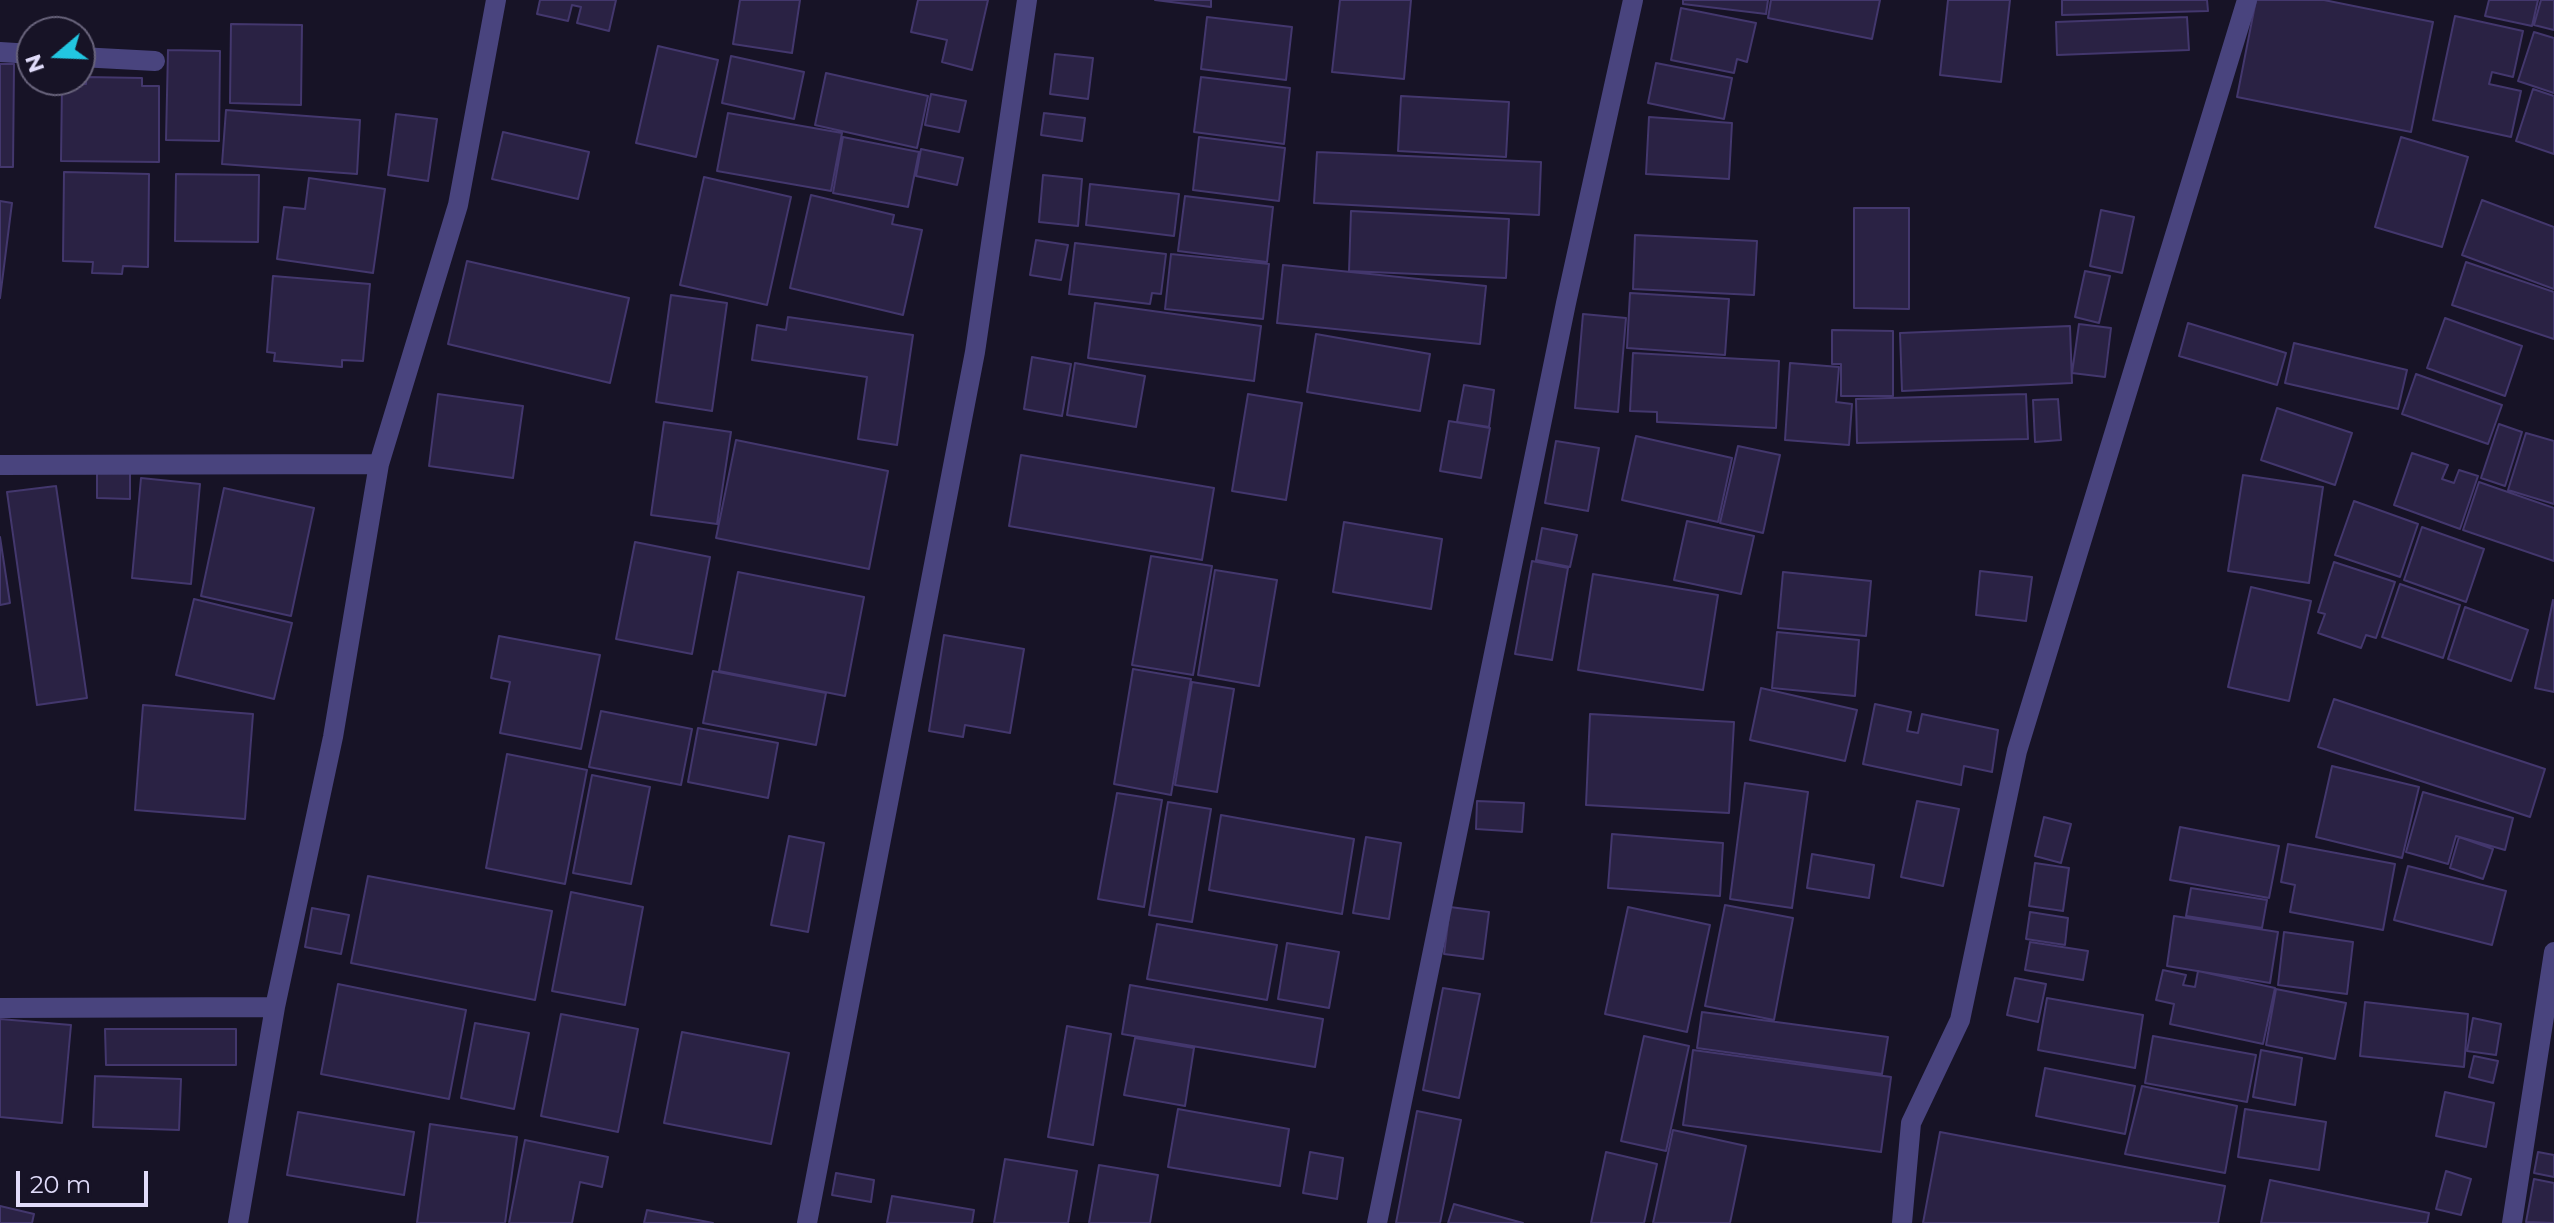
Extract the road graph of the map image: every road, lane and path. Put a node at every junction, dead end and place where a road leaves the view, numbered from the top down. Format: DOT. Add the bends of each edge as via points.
graph roads {
  1 [pos="496,0"];
  2 [pos="1027,0"];
  3 [pos="1633,0"];
  4 [pos="2247,0"];
  5 [pos="96,58"];
  6 [pos="155,61"];
  7 [pos="379,464"];
  8 [pos="0,465"];
  9 [pos="2554,952"];
  10 [pos="275,1007"];
  11 [pos="0,1008"];
  12 [pos="238,1223"];
  13 [pos="807,1223"];
  14 [pos="1377,1223"];
  15 [pos="1902,1223"];
  16 [pos="2512,1223"];
  1 -- 7 [label="street" via="458,205"];
  2 -- 13 [label="street" via="975,352"];
  3 -- 14 [label="street"];
  4 -- 15 [label="street" via="2017,751 1960,1020 1911,1123"];
  5 -- 6 [label="street"];
  7 -- 8 [label="street"];
  7 -- 10 [label="street" via="333,737"];
  9 -- 16 [label="street"];
  10 -- 11 [label="street"];
  10 -- 12 [label="street"];
}
